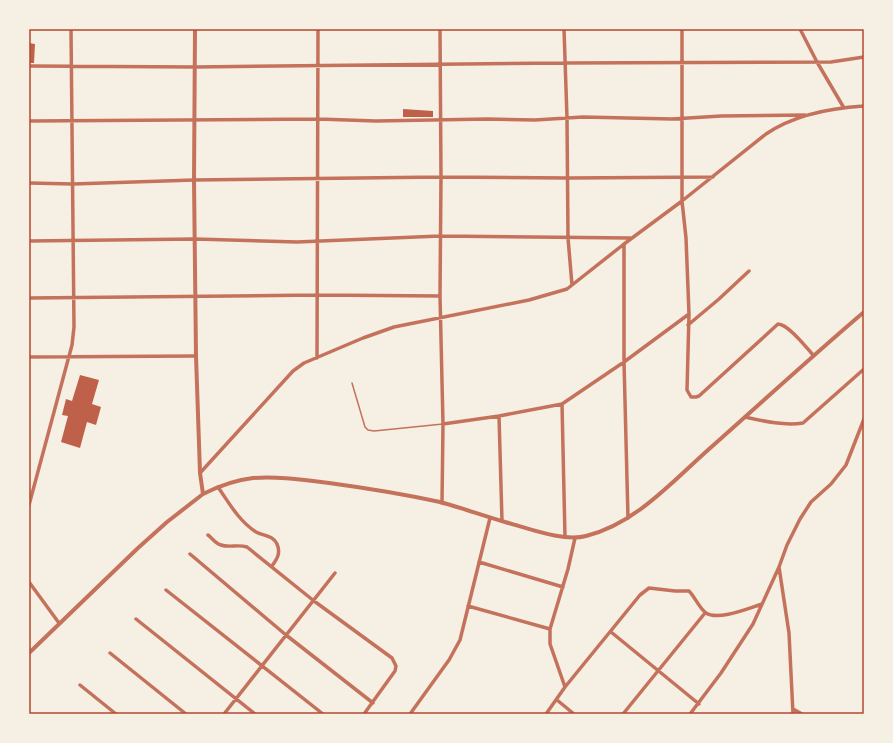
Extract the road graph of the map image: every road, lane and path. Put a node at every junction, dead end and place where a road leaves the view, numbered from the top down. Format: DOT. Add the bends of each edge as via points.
graph roads {
  1 [pos="71,29"];
  2 [pos="195,29"];
  3 [pos="318,29"];
  4 [pos="440,29"];
  5 [pos="564,29"];
  6 [pos="682,29"];
  7 [pos="800,29"];
  8 [pos="864,57"];
  9 [pos="682,62"];
  10 [pos="817,62"];
  11 [pos="565,63"];
  12 [pos="317,65"];
  13 [pos="441,65"];
  14 [pos="29,66"];
  15 [pos="71,66"];
  16 [pos="195,67"];
  17 [pos="864,106"];
  18 [pos="844,108"];
  19 [pos="810,115"];
  20 [pos="567,118"];
  21 [pos="682,118"];
  22 [pos="318,119"];
  23 [pos="72,120"];
  24 [pos="194,120"];
  25 [pos="440,120"];
  26 [pos="29,121"];
  27 [pos="442,177"];
  28 [pos="682,177"];
  29 [pos="712,177"];
  30 [pos="318,178"];
  31 [pos="568,178"];
  32 [pos="194,180"];
  33 [pos="29,183"];
  34 [pos="73,184"];
  35 [pos="682,202"];
  36 [pos="440,236"];
  37 [pos="568,238"];
  38 [pos="631,238"];
  39 [pos="195,239"];
  40 [pos="72,241"];
  41 [pos="318,241"];
  42 [pos="29,242"];
  43 [pos="624,244"];
  44 [pos="749,271"];
  45 [pos="572,285"];
  46 [pos="318,295"];
  47 [pos="196,296"];
  48 [pos="440,296"];
  49 [pos="73,297"];
  50 [pos="29,298"];
  51 [pos="864,312"];
  52 [pos="689,314"];
  53 [pos="440,318"];
  54 [pos="688,325"];
  55 [pos="813,355"];
  56 [pos="196,356"];
  57 [pos="29,357"];
  58 [pos="70,358"];
  59 [pos="317,358"];
  60 [pos="624,362"];
  61 [pos="864,369"];
  62 [pos="352,383"];
  63 [pos="562,404"];
  64 [pos="499,416"];
  65 [pos="746,417"];
  66 [pos="864,419"];
  67 [pos="443,424"];
  68 [pos="200,473"];
  69 [pos="218,487"];
  70 [pos="203,494"];
  71 [pos="442,503"];
  72 [pos="29,505"];
  73 [pos="490,518"];
  74 [pos="628,518"];
  75 [pos="502,521"];
  76 [pos="208,535"];
  77 [pos="565,537"];
  78 [pos="575,538"];
  79 [pos="190,554"];
  80 [pos="479,562"];
  81 [pos="272,566"];
  82 [pos="779,566"];
  83 [pos="335,573"];
  84 [pos="29,582"];
  85 [pos="562,587"];
  86 [pos="166,590"];
  87 [pos="314,601"];
  88 [pos="762,604"];
  89 [pos="468,606"];
  90 [pos="706,613"];
  91 [pos="136,619"];
  92 [pos="59,623"];
  93 [pos="550,629"];
  94 [pos="611,632"];
  95 [pos="286,635"];
  96 [pos="29,653"];
  97 [pos="110,653"];
  98 [pos="262,666"];
  99 [pos="658,670"];
  100 [pos="80,685"];
  101 [pos="565,687"];
  102 [pos="236,699"];
  103 [pos="557,700"];
  104 [pos="373,703"];
  105 [pos="699,704"];
  106 [pos="793,709"];
  107 [pos="116,714"];
  108 [pos="186,714"];
  109 [pos="224,714"];
  110 [pos="255,714"];
  111 [pos="323,714"];
  112 [pos="364,714"];
  113 [pos="410,714"];
  114 [pos="546,714"];
  115 [pos="574,714"];
  116 [pos="623,714"];
  117 [pos="690,714"];
  118 [pos="793,714"];
  119 [pos="802,714"];
  1 -- 15 [label="street"];
  2 -- 16 [label="street"];
  3 -- 12 [label="street"];
  4 -- 13 [label="street"];
  5 -- 11 [label="street"];
  6 -- 9 [label="street"];
  7 -- 10 [label="street"];
  8 -- 10 [label="street"];
  9 -- 10 [label="street"];
  9 -- 11 [label="street"];
  9 -- 21 [label="street"];
  10 -- 18 [label="street"];
  11 -- 13 [label="street"];
  11 -- 20 [label="street"];
  12 -- 13 [label="street"];
  12 -- 16 [label="street"];
  12 -- 22 [label="street"];
  13 -- 25 [label="street"];
  14 -- 15 [label="street"];
  15 -- 16 [label="street"];
  15 -- 23 [label="street"];
  16 -- 24 [label="street"];
  17 -- 18 [label="street"];
  18 -- 19 [label="street"];
  19 -- 21 [label="street"];
  19 -- 29 [label="street" via="775,128"];
  20 -- 21 [label="street"];
  20 -- 25 [label="street"];
  20 -- 31 [label="street"];
  21 -- 28 [label="street"];
  22 -- 24 [label="street"];
  22 -- 25 [label="street"];
  22 -- 30 [label="street"];
  23 -- 24 [label="street"];
  23 -- 26 [label="street"];
  23 -- 34 [label="street"];
  24 -- 32 [label="street"];
  25 -- 27 [label="street"];
  27 -- 30 [label="street"];
  27 -- 31 [label="street"];
  27 -- 36 [label="street"];
  28 -- 29 [label="street"];
  28 -- 31 [label="street"];
  28 -- 35 [label="street"];
  29 -- 35 [label="street"];
  30 -- 32 [label="street"];
  30 -- 41 [label="street"];
  31 -- 37 [label="street"];
  32 -- 34 [label="street"];
  32 -- 39 [label="street"];
  33 -- 34 [label="street"];
  34 -- 40 [label="street"];
  35 -- 38 [label="street"];
  35 -- 52 [label="street"];
  36 -- 37 [label="street"];
  36 -- 41 [label="street"];
  36 -- 48 [label="street"];
  37 -- 38 [label="street"];
  37 -- 45 [label="street"];
  38 -- 43 [label="street"];
  39 -- 40 [label="street"];
  39 -- 41 [label="street"];
  39 -- 47 [label="street"];
  40 -- 42 [label="street"];
  40 -- 49 [label="street"];
  41 -- 46 [label="street"];
  43 -- 45 [label="street"];
  43 -- 60 [label="street"];
  44 -- 54 [label="street"];
  45 -- 53 [label="street" via="561,291 529,300"];
  46 -- 47 [label="street"];
  46 -- 48 [label="street"];
  46 -- 59 [label="street"];
  47 -- 49 [label="street"];
  47 -- 56 [label="street"];
  48 -- 53 [label="street"];
  49 -- 50 [label="street"];
  49 -- 58 [label="street" via="74,327"];
  51 -- 55 [label="street"];
  52 -- 54 [label="street"];
  52 -- 60 [label="street"];
  53 -- 59 [label="street" via="380,332"];
  53 -- 67 [label="street"];
  54 -- 55 [label="street" via="687,390 692,397 699,396 778,324 788,328"];
  55 -- 65 [label="street"];
  56 -- 58 [label="street"];
  56 -- 68 [label="street"];
  57 -- 58 [label="street"];
  58 -- 72 [label="street"];
  59 -- 68 [label="street" via="293,371"];
  60 -- 63 [label="street"];
  60 -- 74 [label="street"];
  61 -- 65 [label="street" via="803,423"];
  62 -- 67 [label="lane" via="368,430"];
  63 -- 64 [label="street"];
  63 -- 77 [label="street"];
  64 -- 67 [label="street"];
  64 -- 75 [label="street"];
  65 -- 74 [label="street"];
  66 -- 82 [label="street" via="846,465 807,508"];
  67 -- 71 [label="street"];
  68 -- 70 [label="street"];
  69 -- 70 [label="street"];
  69 -- 71 [label="street" via="252,478 290,479 363,487"];
  69 -- 81 [label="street" via="236,514 256,532 270,537 277,544 279,555"];
  70 -- 92 [label="street" via="149,538"];
  71 -- 73 [label="street"];
  73 -- 75 [label="street"];
  73 -- 80 [label="street"];
  74 -- 78 [label="street" via="595,534"];
  75 -- 77 [label="street"];
  76 -- 81 [label="street" via="218,544 247,547"];
  77 -- 78 [label="street"];
  78 -- 85 [label="street"];
  79 -- 95 [label="street"];
  80 -- 85 [label="street"];
  80 -- 89 [label="street"];
  81 -- 87 [label="street"];
  82 -- 88 [label="street"];
  82 -- 106 [label="street" via="790,633"];
  83 -- 87 [label="street"];
  84 -- 92 [label="street"];
  85 -- 93 [label="street"];
  86 -- 98 [label="street"];
  87 -- 95 [label="street"];
  87 -- 104 [label="street" via="392,658 396,671"];
  88 -- 90 [label="street" via="719,616"];
  88 -- 105 [label="street" via="753,624"];
  89 -- 93 [label="street"];
  89 -- 113 [label="street" via="456,650"];
  90 -- 94 [label="street" via="689,590 649,588 640,595"];
  90 -- 99 [label="street"];
  91 -- 102 [label="street"];
  92 -- 96 [label="street"];
  93 -- 101 [label="street" via="550,644"];
  94 -- 99 [label="street"];
  94 -- 101 [label="street"];
  95 -- 98 [label="street"];
  95 -- 104 [label="street"];
  97 -- 108 [label="street"];
  98 -- 102 [label="street"];
  98 -- 111 [label="street"];
  99 -- 105 [label="street"];
  99 -- 116 [label="street"];
  100 -- 107 [label="street"];
  101 -- 103 [label="street"];
  102 -- 109 [label="street"];
  102 -- 110 [label="street"];
  103 -- 114 [label="street"];
  103 -- 115 [label="street"];
  104 -- 112 [label="street"];
  105 -- 117 [label="street"];
  106 -- 118 [label="street"];
  106 -- 119 [label="street"];
}
